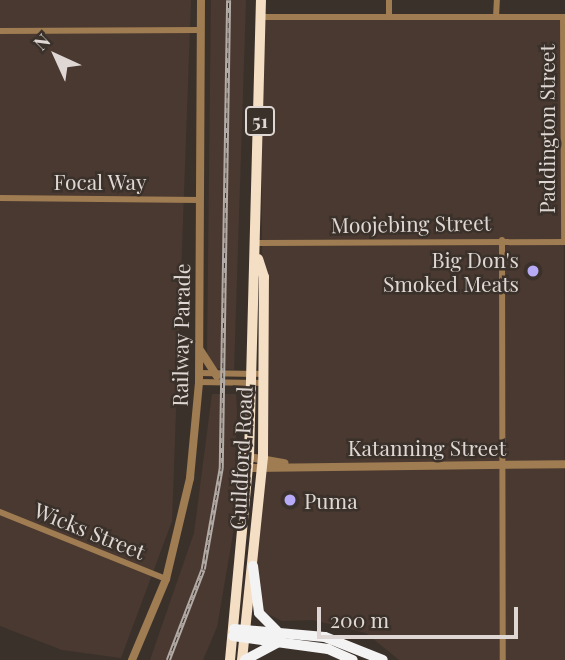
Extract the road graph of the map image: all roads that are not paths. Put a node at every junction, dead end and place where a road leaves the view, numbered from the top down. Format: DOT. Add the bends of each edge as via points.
graph roads {
  1 [pos="201,0"];
  2 [pos="261,0"];
  3 [pos="389,0"];
  4 [pos="497,0"];
  5 [pos="261,17"];
  6 [pos="389,17"];
  7 [pos="496,17"];
  8 [pos="564,17"];
  9 [pos="0,30"];
  10 [pos="200,30"];
  11 [pos="0,198"];
  12 [pos="200,200"];
  13 [pos="502,240"];
  14 [pos="565,242"];
  15 [pos="258,243"];
  16 [pos="258,258"];
  17 [pos="199,348"];
  18 [pos="217,376"];
  19 [pos="199,378"];
  20 [pos="251,379"];
  21 [pos="264,379"];
  22 [pos="249,457"];
  23 [pos="263,457"];
  24 [pos="289,464"];
  25 [pos="502,464"];
  26 [pos="565,464"];
  27 [pos="248,468"];
  28 [pos="262,469"];
  29 [pos="0,512"];
  30 [pos="253,566"];
  31 [pos="166,579"];
  32 [pos="239,633"];
  33 [pos="283,637"];
  34 [pos="132,660"];
  35 [pos="230,660"];
  36 [pos="243,660"];
  37 [pos="353,660"];
  38 [pos="383,660"];
  39 [pos="503,660"];
  1 -- 10 [label="street, Railway Parade"];
  2 -- 5 [label="highway, Guildford Road / 51"];
  3 -- 6 [label="street"];
  4 -- 7 [label="street"];
  5 -- 6 [label="street"];
  5 -- 15 [label="highway, Guildford Road / 51"];
  6 -- 7 [label="street"];
  7 -- 8 [label="street"];
  8 -- 14 [label="street, Paddington Street"];
  9 -- 10 [label="street"];
  10 -- 12 [label="street, Railway Parade"];
  11 -- 12 [label="street, Focal Way"];
  12 -- 17 [label="street, Railway Parade"];
  13 -- 14 [label="street, Moojebing Street"];
  13 -- 15 [label="street, Moojebing Street"];
  13 -- 25 [label="street"];
  15 -- 16 [label="highway, Guildford Road / 51"];
  16 -- 20 [label="highway, Guildford Road / 51"];
  16 -- 21 [label="highway, Guildford Road / 51"];
  17 -- 18 [label="street"];
  17 -- 19 [label="street, Railway Parade"];
  18 -- 19 [label="street"];
  18 -- 20 [label="street"];
  19 -- 20 [label="street"];
  19 -- 31 [label="street, Railway Parade" via="190,478"];
  20 -- 21 [label="street"];
  20 -- 22 [label="highway, Guildford Road / 51"];
  21 -- 23 [label="highway, Guildford Road / 51"];
  22 -- 23 [label="street, Katanning Street"];
  22 -- 27 [label="highway, Guildford Road / 51"];
  23 -- 24 [label="street, Katanning Street"];
  23 -- 28 [label="highway, Guildford Road / 51"];
  24 -- 25 [label="street, Katanning Street"];
  24 -- 28 [label="street, Katanning Street"];
  25 -- 26 [label="street, Katanning Street"];
  25 -- 39 [label="street"];
  27 -- 28 [label="street, Katanning Street"];
  27 -- 32 [label="highway, Guildford Road / 51"];
  28 -- 30 [label="highway, Guildford Road / 51"];
  29 -- 31 [label="street, Wicks Street"];
  30 -- 32 [label="highway, Guildford Road / 51"];
  30 -- 33 [label="highway" via="262,621"];
  31 -- 34 [label="street, Railway Parade"];
  32 -- 33 [label="highway"];
  32 -- 35 [label="highway, Guildford Road / 51"];
  32 -- 36 [label="highway, Guildford Road / 51"];
  33 -- 36 [label="highway"];
  33 -- 37 [label="highway"];
  33 -- 38 [label="highway" via="342,640"];
}
